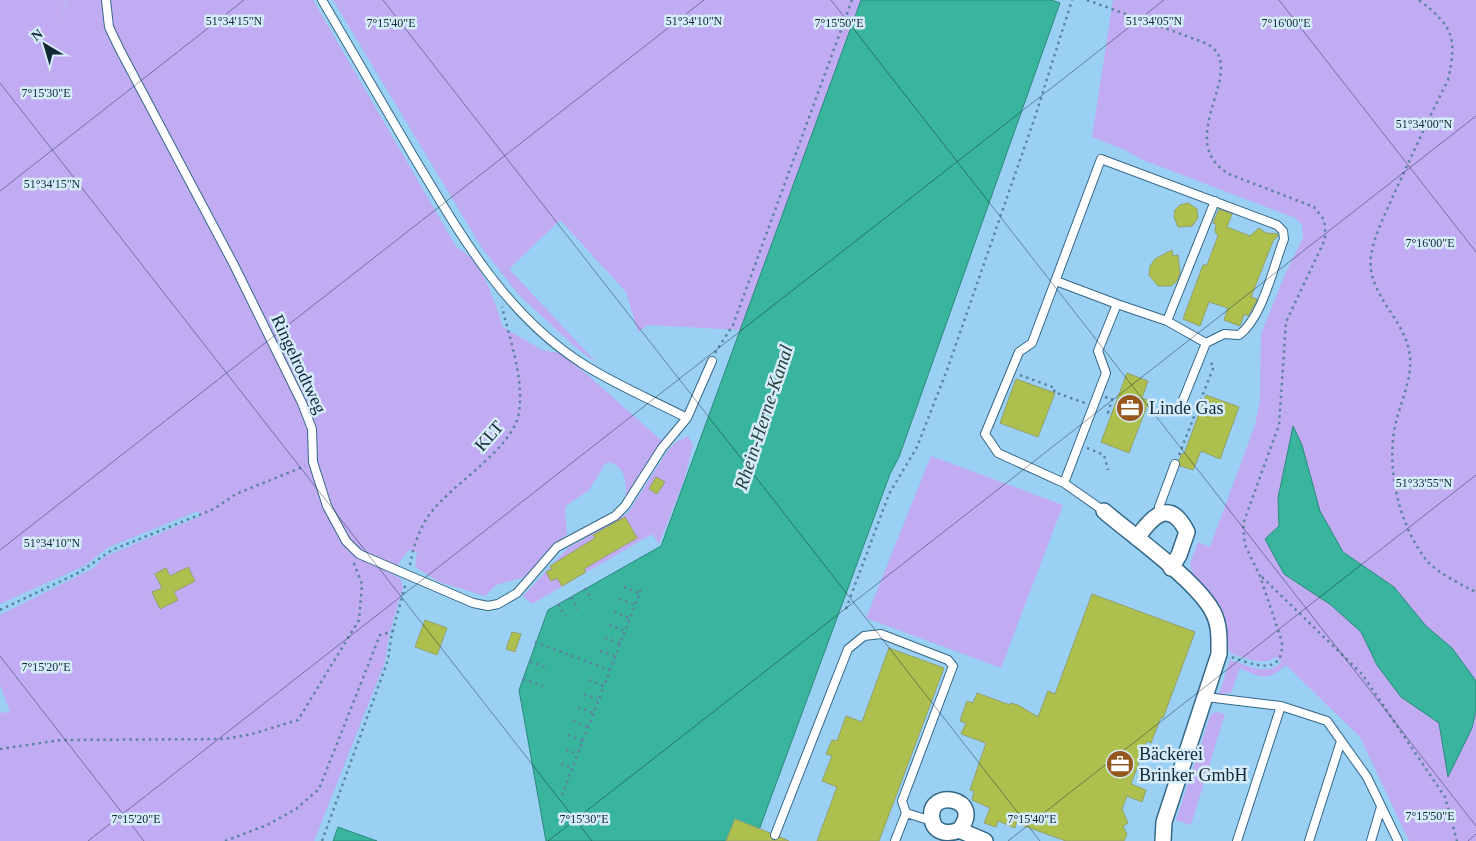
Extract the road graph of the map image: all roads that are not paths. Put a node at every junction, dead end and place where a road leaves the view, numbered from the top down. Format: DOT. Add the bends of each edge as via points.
graph roads {
  1 [pos="106,0"];
  2 [pos="322,0"];
  3 [pos="1215,201"];
  4 [pos="1056,281"];
  5 [pos="1117,304"];
  6 [pos="1167,321"];
  7 [pos="1206,343"];
  8 [pos="712,361"];
  9 [pos="1183,400"];
  10 [pos="687,418"];
  11 [pos="1175,464"];
  12 [pos="1064,483"];
  13 [pos="1104,511"];
  14 [pos="1160,513"];
  15 [pos="1137,538"];
  16 [pos="1171,568"];
  17 [pos="1206,697"];
  18 [pos="1281,706"];
  19 [pos="1341,741"];
  20 [pos="1381,807"];
  21 [pos="906,813"];
  22 [pos="932,821"];
  23 [pos="959,830"];
  24 [pos="775,835"];
  25 [pos="895,841"];
  26 [pos="985,841"];
  27 [pos="1163,841"];
  28 [pos="1237,841"];
  29 [pos="1309,841"];
  30 [pos="1371,841"];
  31 [pos="1398,841"];
  1 -- 10 [label="lane, Ringelrodtweg" via="109,27 120,50 234,265 302,403 312,429 313,462 327,506 346,541 359,554 472,603 498,604 517,593 557,547 615,516"];
  2 -- 10 [label="lane" via="425,176 498,288 544,334 583,364"];
  3 -- 4 [label="lane" via="1101,159"];
  3 -- 6 [label="lane"];
  3 -- 7 [label="lane" via="1277,225 1283,231 1284,239 1256,315 1246,330 1239,336 1224,334"];
  4 -- 5 [label="lane"];
  4 -- 12 [label="lane" via="1032,343 1019,352 985,434 998,453"];
  5 -- 6 [label="lane"];
  5 -- 12 [label="lane" via="1098,351 1106,373"];
  6 -- 7 [label="lane"];
  7 -- 9 [label="lane"];
  8 -- 10 [label="lane, Ringelrodtweg"];
  11 -- 14 [label="lane" via="1159,507"];
  12 -- 13 [label="lane"];
  13 -- 15 [label="street"];
  14 -- 15 [label="street"];
  14 -- 16 [label="street" via="1173,513 1187,532 1180,555"];
  15 -- 16 [label="street"];
  16 -- 17 [label="street" via="1200,593 1214,613 1219,654"];
  17 -- 18 [label="lane"];
  17 -- 27 [label="street" via="1164,822"];
  18 -- 19 [label="lane" via="1327,721"];
  18 -- 28 [label="lane"];
  19 -- 20 [label="lane" via="1367,777"];
  19 -- 29 [label="lane"];
  20 -- 30 [label="lane"];
  20 -- 31 [label="lane"];
  21 -- 22 [label="lane"];
  21 -- 24 [label="lane" via="902,801 953,666 948,660 881,634 864,636 848,649"];
  21 -- 25 [label="lane"];
  22 -- 23 [label="street" via="943,833"];
  22 -- 23 [label="street" via="935,805 950,799 964,808 966,816"];
  23 -- 26 [label="street"];
}
